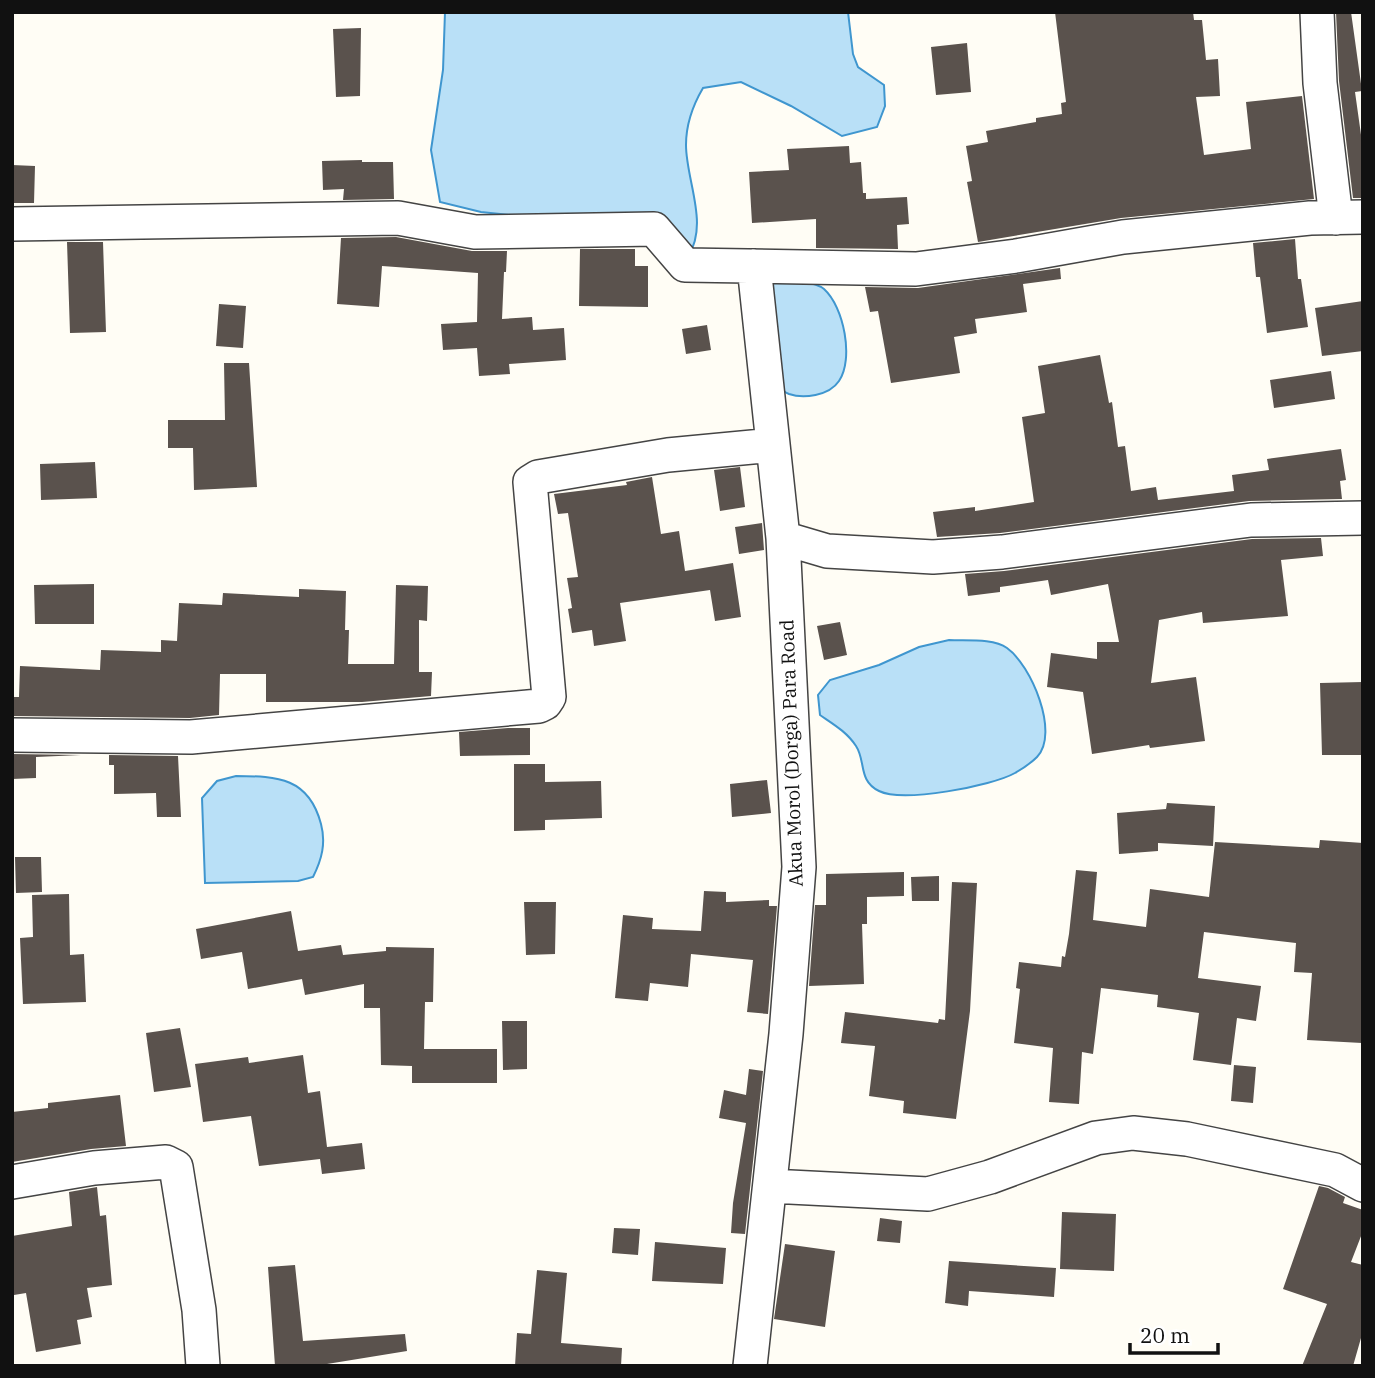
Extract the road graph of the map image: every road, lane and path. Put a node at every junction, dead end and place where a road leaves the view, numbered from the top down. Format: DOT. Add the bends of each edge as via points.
graph roads {
  1 [pos="1318,12"];
  2 [pos="1349,218"];
  3 [pos="12,224"];
  4 [pos="754,266"];
  5 [pos="773,445"];
  6 [pos="1363,517"];
  7 [pos="783,538"];
  8 [pos="12,735"];
  9 [pos="12,1182"];
  10 [pos="1363,1185"];
  11 [pos="770,1186"];
  12 [pos="204,1366"];
  13 [pos="750,1366"];
  1 -- 2 [label="street" via="1320,83"];
  2 -- 4 [label="street" via="1123,237 916,269"];
  3 -- 4 [label="street" via="398,218 475,232 654,229 685,265"];
  4 -- 5 [label="street, Akua Morol (Dorga) Para Road"];
  5 -- 7 [label="street, Akua Morol (Dorga) Para Road"];
  5 -- 8 [label="street" via="668,455 530,482 549,697 539,706 191,737"];
  6 -- 7 [label="street" via="1251,520 933,557 827,551"];
  7 -- 11 [label="street, Akua Morol (Dorga) Para Road" via="799,867"];
  9 -- 12 [label="street" via="94,1168 166,1162 176,1167"];
  10 -- 11 [label="street" via="1335,1170 1187,1139 1133,1133 1096,1138 928,1194"];
  11 -- 13 [label="street, Akua Morol (Dorga) Para Road"];
}
